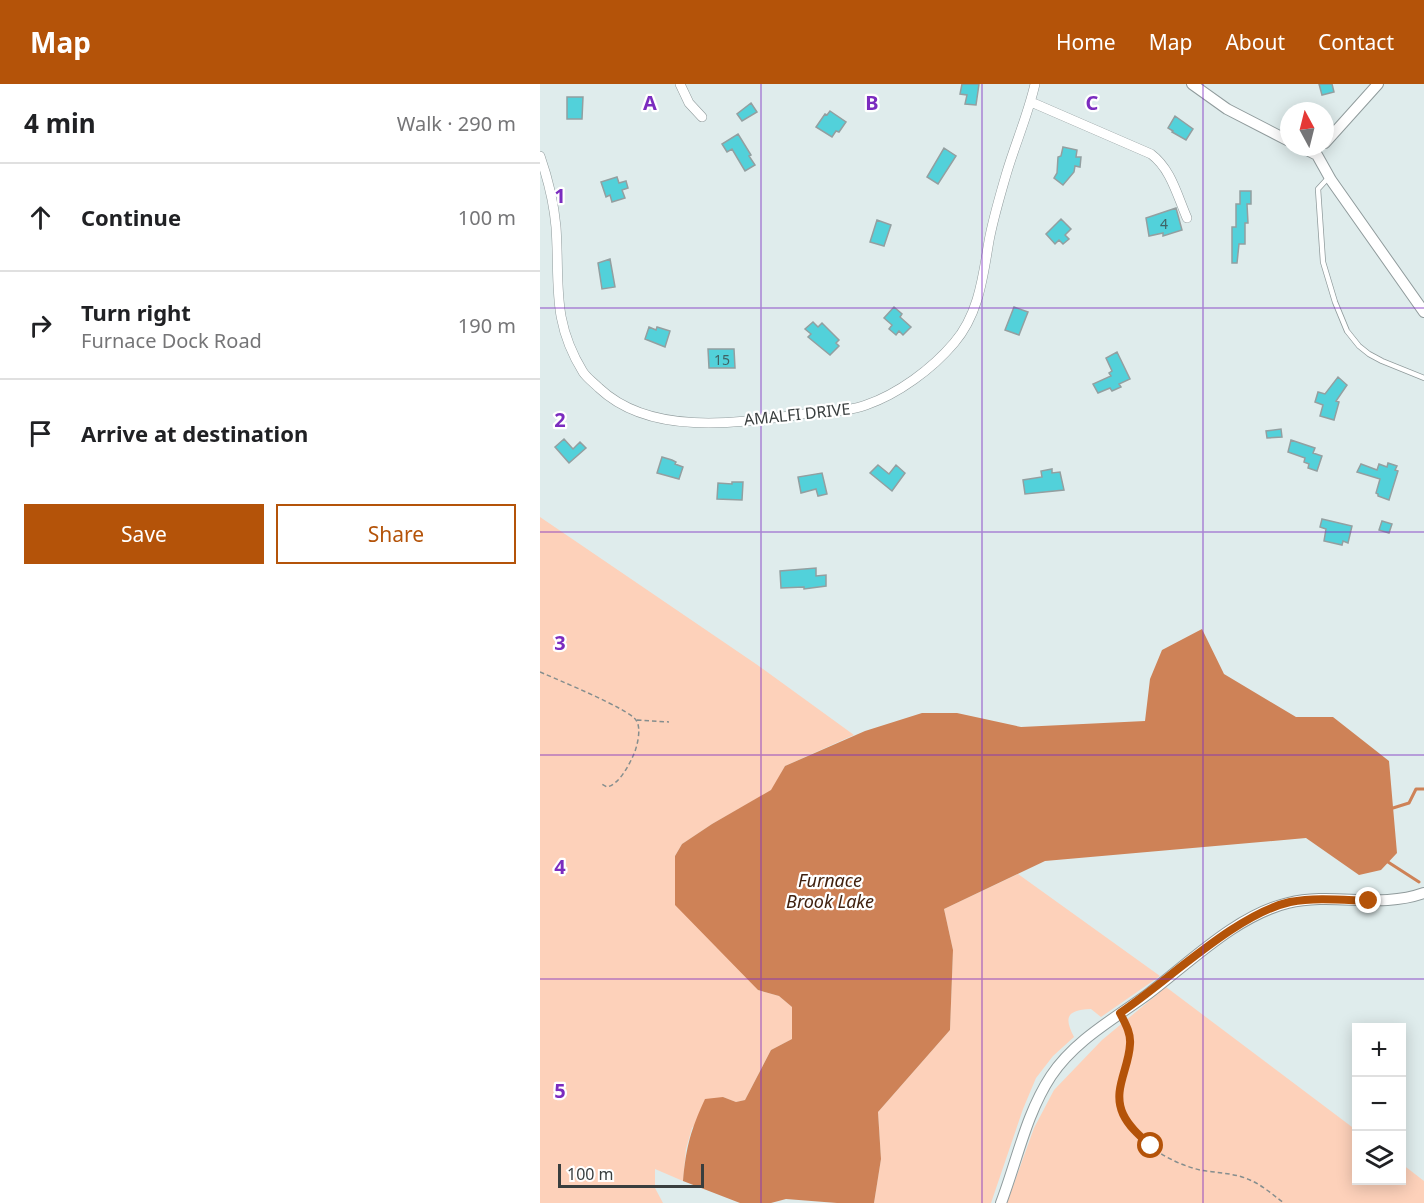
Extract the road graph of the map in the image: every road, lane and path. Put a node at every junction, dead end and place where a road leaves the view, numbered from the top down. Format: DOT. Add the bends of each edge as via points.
graph roads {
  1 [pos="680,84"];
  2 [pos="1035,84"];
  3 [pos="1192,84"];
  4 [pos="1378,84"];
  5 [pos="1031,102"];
  6 [pos="702,117"];
  7 [pos="1334,134"];
  8 [pos="1280,136"];
  9 [pos="540,156"];
  10 [pos="1323,156"];
  11 [pos="1329,177"];
  12 [pos="1187,218"];
  13 [pos="1424,312"];
  14 [pos="1424,378"];
  15 [pos="540,672"];
  16 [pos="636,720"];
  17 [pos="669,722"];
  18 [pos="600,783"];
  19 [pos="1424,893"];
  20 [pos="1120,1013"];
  21 [pos="1001,1203"];
  22 [pos="1284,1203"];
  1 -- 6 [label="street" via="689,103"];
  2 -- 5 [label="street, AMALFI DRIVE"];
  3 -- 8 [label="street" via="1227,109"];
  4 -- 7 [label="street"];
  5 -- 9 [label="street, AMALFI DRIVE" via="1006,174 982,286 954,343 905,386 864,406 766,419 695,423 660,419 640,414 609,397 584,374 561,323 556,225"];
  5 -- 12 [label="street" via="1161,161"];
  10 -- 11 [label="street"];
  11 -- 13 [label="street"];
  11 -- 14 [label="lane" via="1318,189 1321,251 1342,320 1364,350"];
  15 -- 16 [label="path"];
  16 -- 17 [label="path"];
  16 -- 18 [label="path" via="636,751 630,763 616,783 607,787"];
  19 -- 20 [label="street" via="1381,901 1306,900 1273,908 1231,931"];
  20 -- 21 [label="street" via="1074,1049 1046,1084"];
  20 -- 22 [label="path" via="1130,1045 1119,1097 1124,1115 1140,1136 1166,1157 1251,1180"];
}
